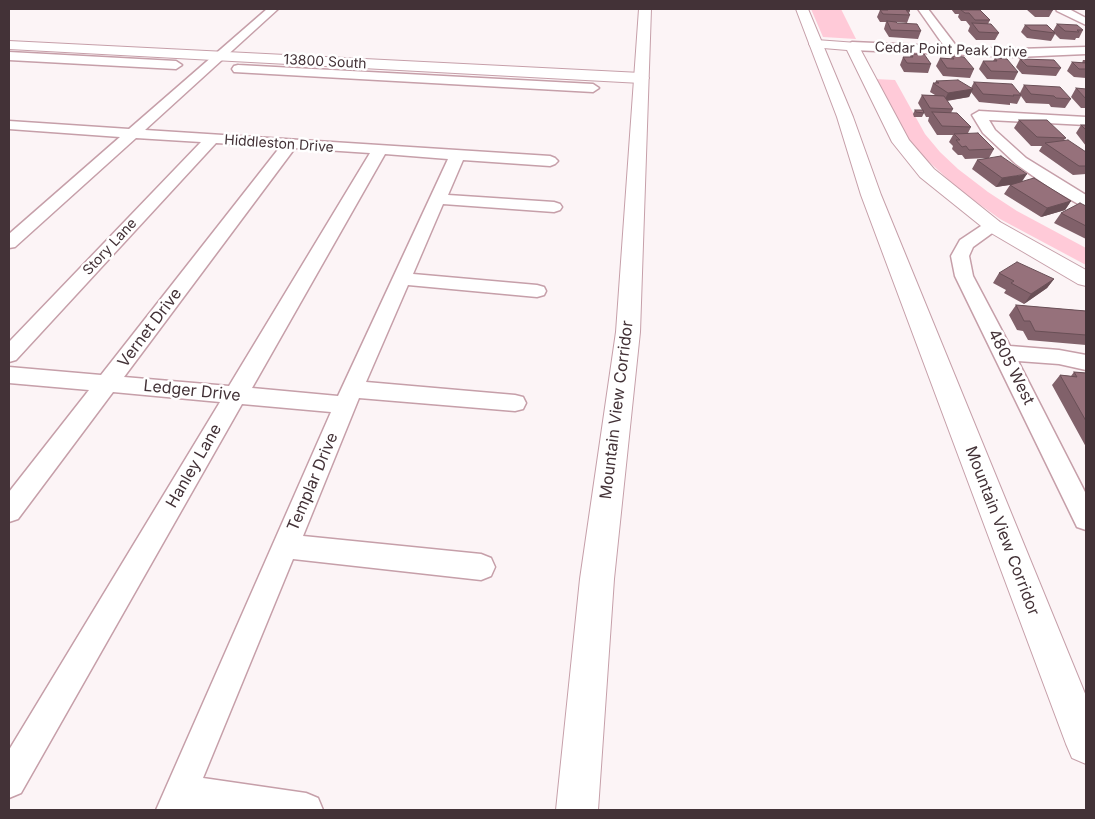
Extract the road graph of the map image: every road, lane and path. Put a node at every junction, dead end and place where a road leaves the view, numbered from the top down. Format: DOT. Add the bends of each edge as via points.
graph roads {
  1 [pos="273,9"];
  2 [pos="645,9"];
  3 [pos="802,9"];
  4 [pos="923,9"];
  5 [pos="1061,9"];
  6 [pos="1086,22"];
  7 [pos="816,44"];
  8 [pos="9,45"];
  9 [pos="36,46"];
  10 [pos="852,46"];
  11 [pos="953,50"];
  12 [pos="132,52"];
  13 [pos="1086,52"];
  14 [pos="15,56"];
  15 [pos="218,56"];
  16 [pos="119,62"];
  17 [pos="176,65"];
  18 [pos="301,66"];
  19 [pos="238,69"];
  20 [pos="641,78"];
  21 [pos="547,80"];
  22 [pos="593,88"];
  23 [pos="1086,121"];
  24 [pos="9,125"];
  25 [pos="132,132"];
  26 [pos="212,139"];
  27 [pos="290,145"];
  28 [pos="380,150"];
  29 [pos="457,156"];
  30 [pos="550,161"];
  31 [pos="438,199"];
  32 [pos="1086,202"];
  33 [pos="554,207"];
  34 [pos="993,226"];
  35 [pos="9,244"];
  36 [pos="402,279"];
  37 [pos="1086,279"];
  38 [pos="537,291"];
  39 [pos="1004,353"];
  40 [pos="9,355"];
  41 [pos="1086,362"];
  42 [pos="9,375"];
  43 [pos="108,383"];
  44 [pos="235,396"];
  45 [pos="349,397"];
  46 [pos="515,403"];
  47 [pos="9,511"];
  48 [pos="1086,516"];
  49 [pos="286,546"];
  50 [pos="481,567"];
  51 [pos="1086,744"];
  52 [pos="9,782"];
  53 [pos="177,801"];
  54 [pos="306,810"];
  55 [pos="578,810"];
  1 -- 15 [label="street"];
  2 -- 20 [label="main road, Mountain View Corridor"];
  3 -- 7 [label="main road, Mountain View Corridor"];
  4 -- 11 [label="street"];
  5 -- 6 [label="street"];
  7 -- 10 [label="main road, Cedar Point Peak Drive"];
  7 -- 51 [label="main road, Mountain View Corridor" via="875,204"];
  8 -- 9 [label="main road, 13800 South"];
  9 -- 12 [label="main road, 13800 South"];
  9 -- 14 [label="street"];
  10 -- 11 [label="street, Cedar Point Peak Drive"];
  10 -- 34 [label="main road" via="901,142 927,173"];
  11 -- 13 [label="street, Cedar Point Peak Drive" via="1043,54"];
  12 -- 15 [label="main road, 13800 South"];
  12 -- 16 [label="street"];
  14 -- 16 [label="street"];
  15 -- 18 [label="main road, 13800 South"];
  15 -- 25 [label="street"];
  16 -- 17 [label="street"];
  18 -- 19 [label="street"];
  18 -- 21 [label="main road, 13800 South"];
  20 -- 21 [label="main road, 13800 South"];
  20 -- 55 [label="main road, Mountain View Corridor" via="628,332 597,579"];
  21 -- 22 [label="street"];
  23 -- 32 [label="street" via="979,115 990,133 1021,161"];
  24 -- 25 [label="street, Hiddleston Drive"];
  25 -- 26 [label="street, Hiddleston Drive"];
  25 -- 35 [label="street"];
  26 -- 27 [label="street, Hiddleston Drive"];
  26 -- 40 [label="street, Story Lane"];
  27 -- 28 [label="street, Hiddleston Drive"];
  27 -- 43 [label="street, Vernet Drive"];
  28 -- 29 [label="street, Hiddleston Drive"];
  28 -- 44 [label="street, Hanley Lane"];
  29 -- 30 [label="street, Hiddleston Drive"];
  29 -- 31 [label="street, Templar Drive"];
  31 -- 33 [label="street"];
  31 -- 36 [label="street, Templar Drive"];
  34 -- 37 [label="main road"];
  34 -- 39 [label="street, 4805 West" via="966,244 960,256 964,276"];
  36 -- 38 [label="street"];
  36 -- 45 [label="street, Templar Drive"];
  39 -- 41 [label="street"];
  39 -- 48 [label="street, 4805 West"];
  42 -- 43 [label="street, Ledger Drive"];
  43 -- 44 [label="street, Ledger Drive"];
  43 -- 47 [label="street, Vernet Drive"];
  44 -- 45 [label="street, Ledger Drive"];
  44 -- 52 [label="street, Hanley Lane"];
  45 -- 46 [label="street, Ledger Drive"];
  45 -- 49 [label="street, Templar Drive"];
  49 -- 50 [label="street"];
  49 -- 53 [label="street, Templar Drive"];
  53 -- 54 [label="street"];
}
